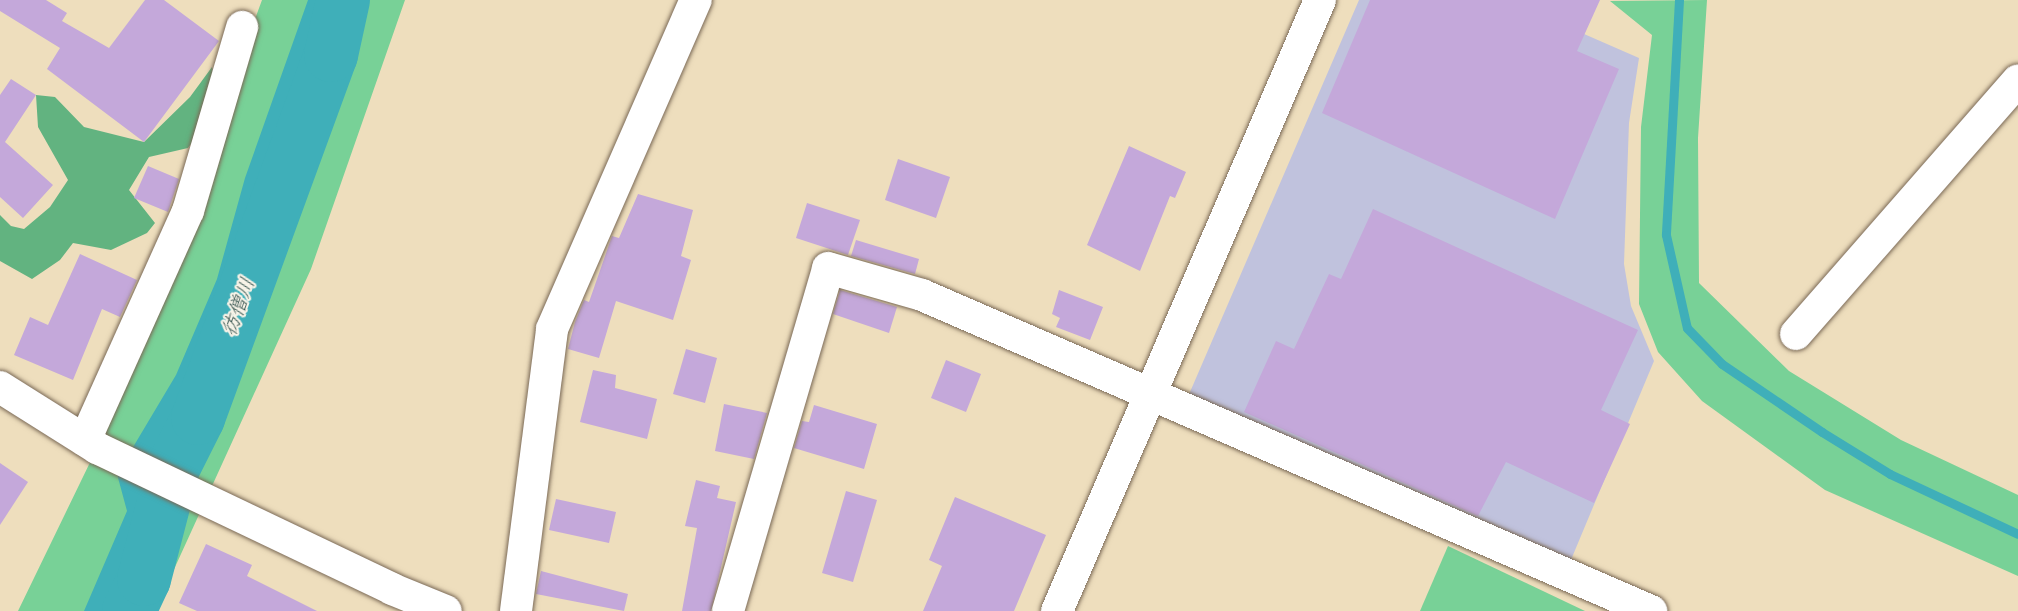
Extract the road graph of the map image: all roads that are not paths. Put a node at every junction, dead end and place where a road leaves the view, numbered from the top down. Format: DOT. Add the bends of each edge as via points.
graph roads {
  1 [pos="696,0"];
  2 [pos="1320,0"];
  3 [pos="242,27"];
  4 [pos="2018,80"];
  5 [pos="1796,334"];
  6 [pos="0,387"];
  7 [pos="1152,394"];
  8 [pos="91,444"];
  9 [pos="1634,607"];
  10 [pos="446,611"];
  11 [pos="516,611"];
  12 [pos="728,611"];
  13 [pos="1057,611"];
  1 -- 11 [label="street" via="552,329"];
  2 -- 7 [label="street"];
  3 -- 8 [label="street" via="188,211"];
  4 -- 5 [label="street"];
  6 -- 8 [label="street"];
  7 -- 9 [label="street"];
  7 -- 12 [label="street" via="922,295 828,268"];
  7 -- 13 [label="street"];
  8 -- 10 [label="street" via="392,589"];
}
